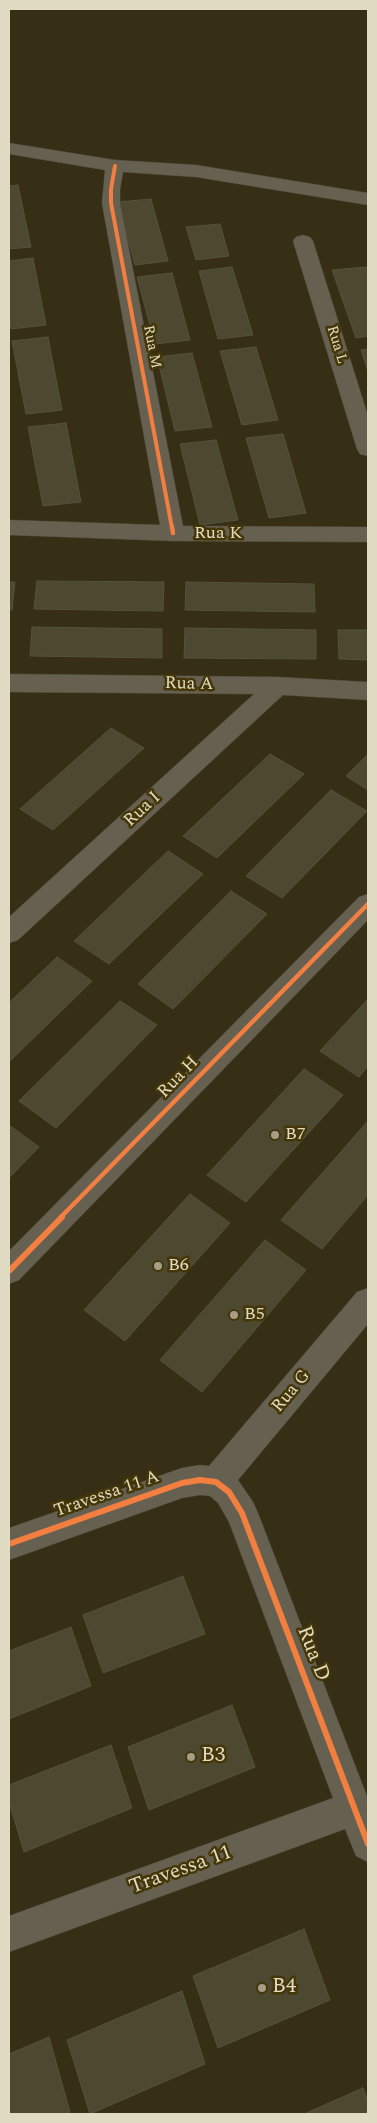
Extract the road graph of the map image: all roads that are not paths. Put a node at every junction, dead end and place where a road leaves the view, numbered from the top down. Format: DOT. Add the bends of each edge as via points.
graph roads {
  1 [pos="9,149"];
  2 [pos="115,166"];
  3 [pos="368,198"];
  4 [pos="303,241"];
  5 [pos="368,449"];
  6 [pos="9,528"];
  7 [pos="173,533"];
  8 [pos="368,535"];
  9 [pos="9,683"];
  10 [pos="278,686"];
  11 [pos="368,691"];
  12 [pos="368,904"];
  13 [pos="9,933"];
  14 [pos="9,1271"];
  15 [pos="368,1302"];
  16 [pos="216,1482"];
  17 [pos="9,1544"];
  18 [pos="354,1808"];
  19 [pos="368,1844"];
  20 [pos="9,1934"];
  1 -- 2 [label="street"];
  2 -- 3 [label="street" via="196,171"];
  2 -- 7 [label="street, Rua M" via="111,203"];
  4 -- 5 [label="street, Rua L"];
  6 -- 7 [label="street, Rua K"];
  7 -- 8 [label="street, Rua K"];
  9 -- 10 [label="street, Rua A"];
  10 -- 11 [label="street, Rua A"];
  10 -- 13 [label="street, Rua I"];
  12 -- 14 [label="street, Rua H"];
  15 -- 16 [label="street, Rua G"];
  16 -- 17 [label="street, Travessa 11 A" via="182,1483"];
  16 -- 18 [label="street, Rua D" via="229,1492 242,1513"];
  18 -- 19 [label="street, Rua D"];
  18 -- 20 [label="street, Travessa 11"];
}
